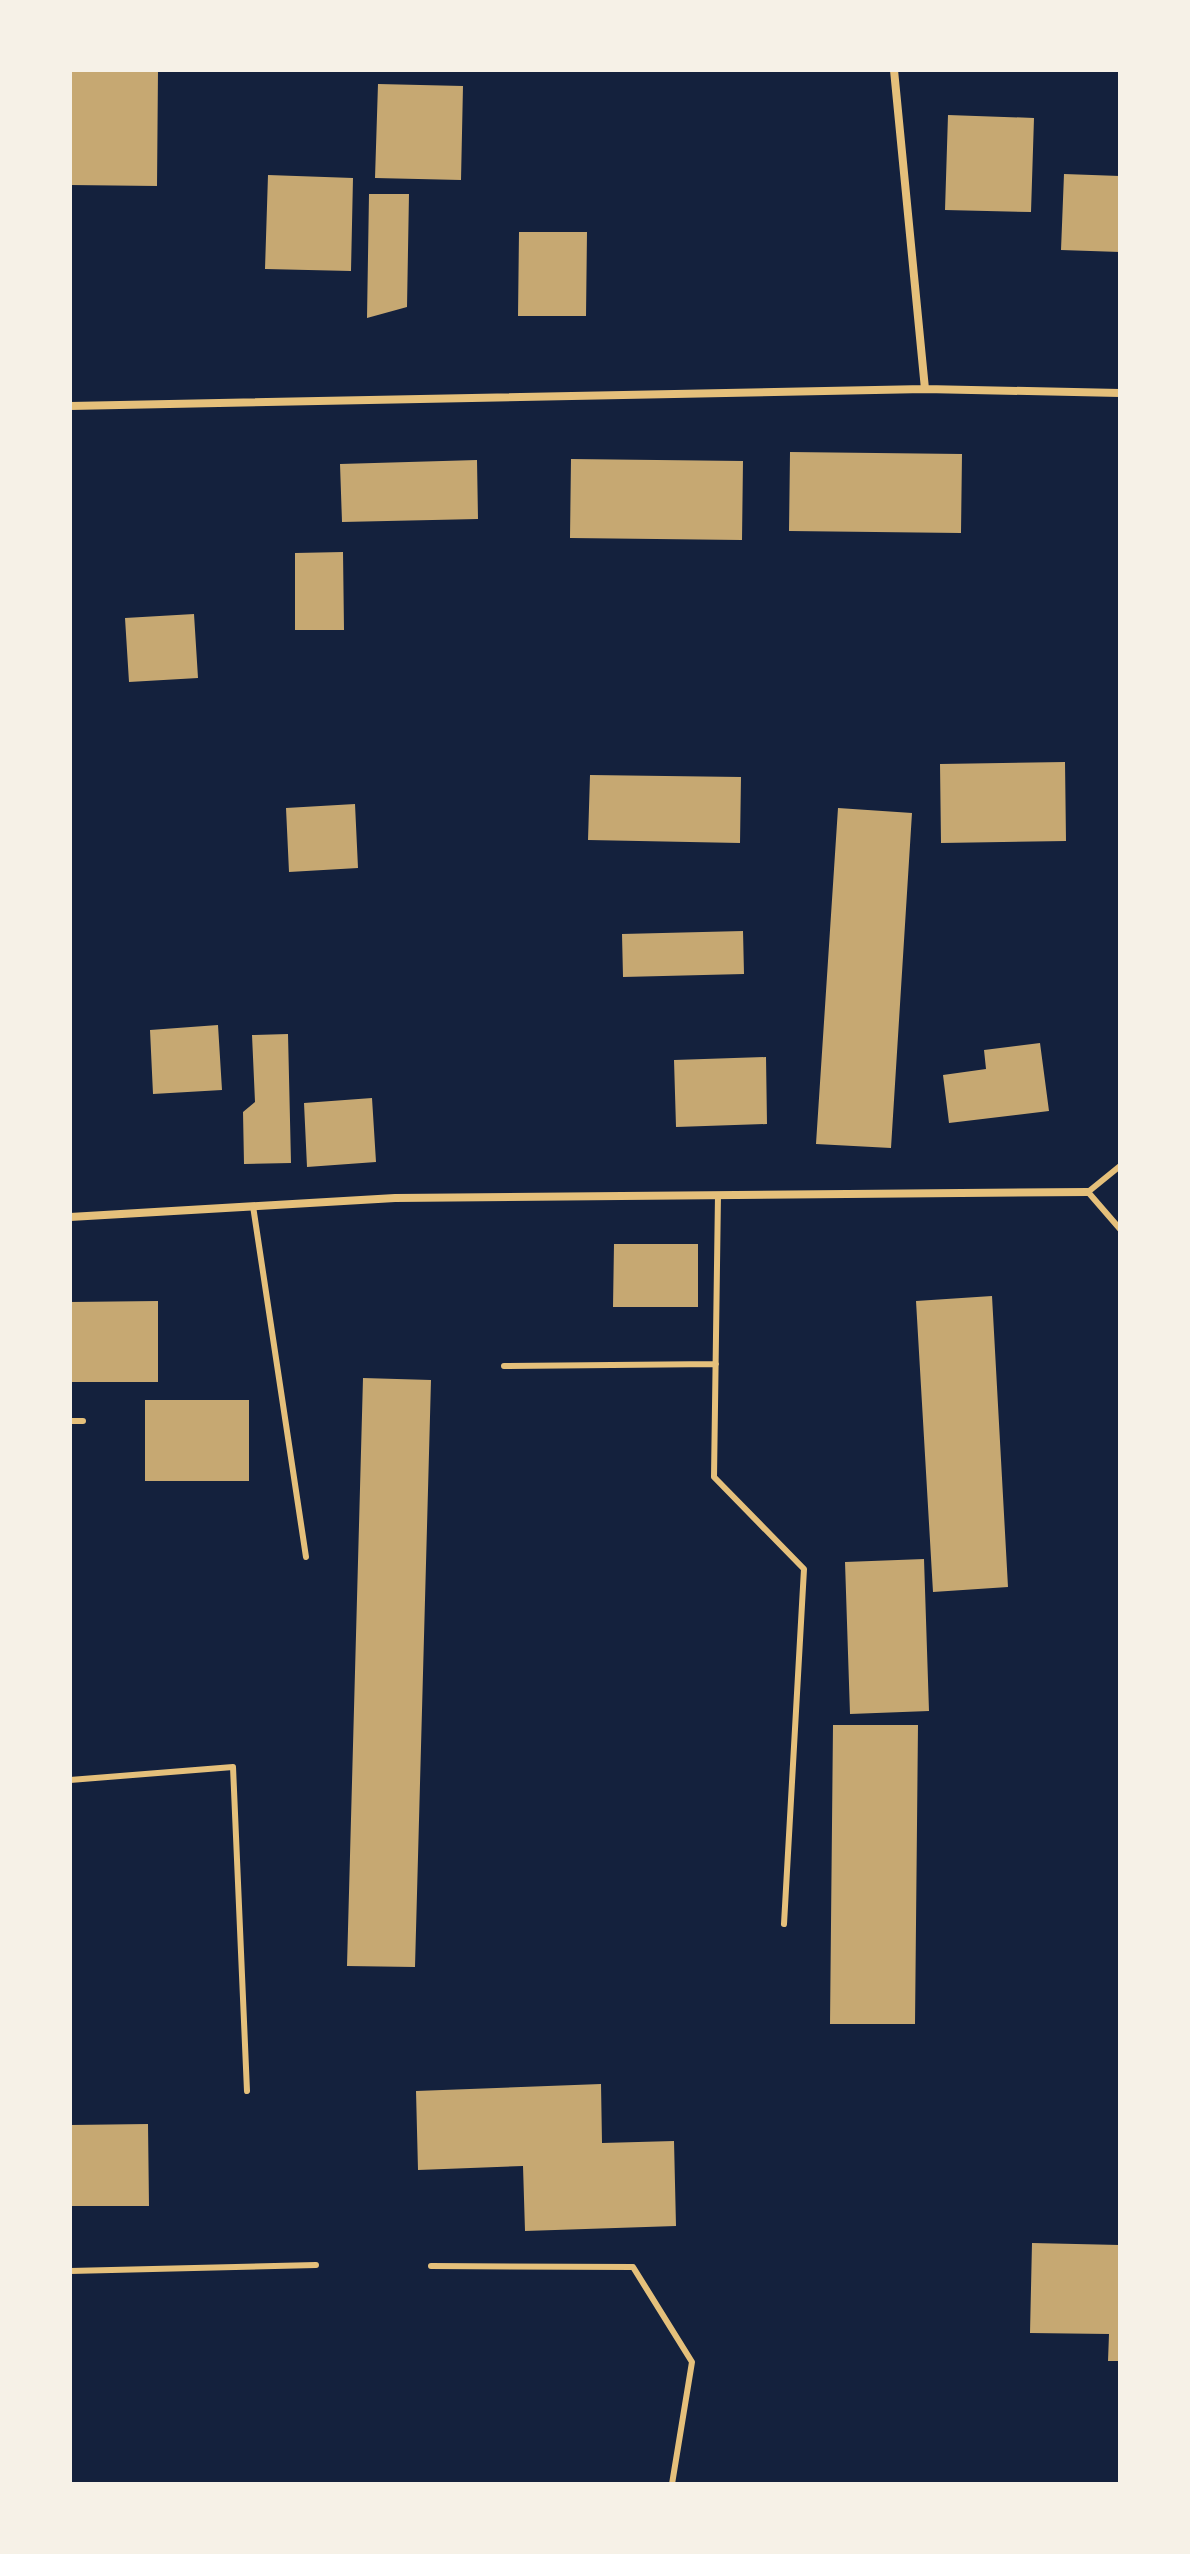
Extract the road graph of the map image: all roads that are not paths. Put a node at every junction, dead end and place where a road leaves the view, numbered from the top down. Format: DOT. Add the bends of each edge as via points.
graph roads {
  1 [pos="894,70"];
  2 [pos="925,389"];
  3 [pos="1120,393"];
  4 [pos="70,406"];
  5 [pos="1120,1166"];
  6 [pos="1088,1192"];
  7 [pos="718,1195"];
  8 [pos="253,1206"];
  9 [pos="70,1217"];
  10 [pos="1120,1229"];
  11 [pos="716,1364"];
  12 [pos="504,1366"];
  13 [pos="70,1421"];
  14 [pos="83,1421"];
  15 [pos="306,1557"];
  16 [pos="70,1780"];
  17 [pos="784,1924"];
  18 [pos="247,2091"];
  19 [pos="316,2265"];
  20 [pos="431,2266"];
  21 [pos="70,2271"];
  22 [pos="672,2484"];
  1 -- 2 [label="street"];
  2 -- 3 [label="street"];
  2 -- 4 [label="street"];
  5 -- 6 [label="lane"];
  6 -- 7 [label="street"];
  6 -- 10 [label="lane"];
  7 -- 8 [label="street" via="395,1198"];
  7 -- 11 [label="lane"];
  8 -- 9 [label="street"];
  8 -- 15 [label="lane"];
  11 -- 12 [label="lane"];
  11 -- 17 [label="lane" via="714,1477 804,1569"];
  13 -- 14 [label="lane"];
  16 -- 18 [label="lane" via="233,1767"];
  19 -- 21 [label="lane"];
  20 -- 22 [label="lane" via="633,2267 692,2362"];
}
